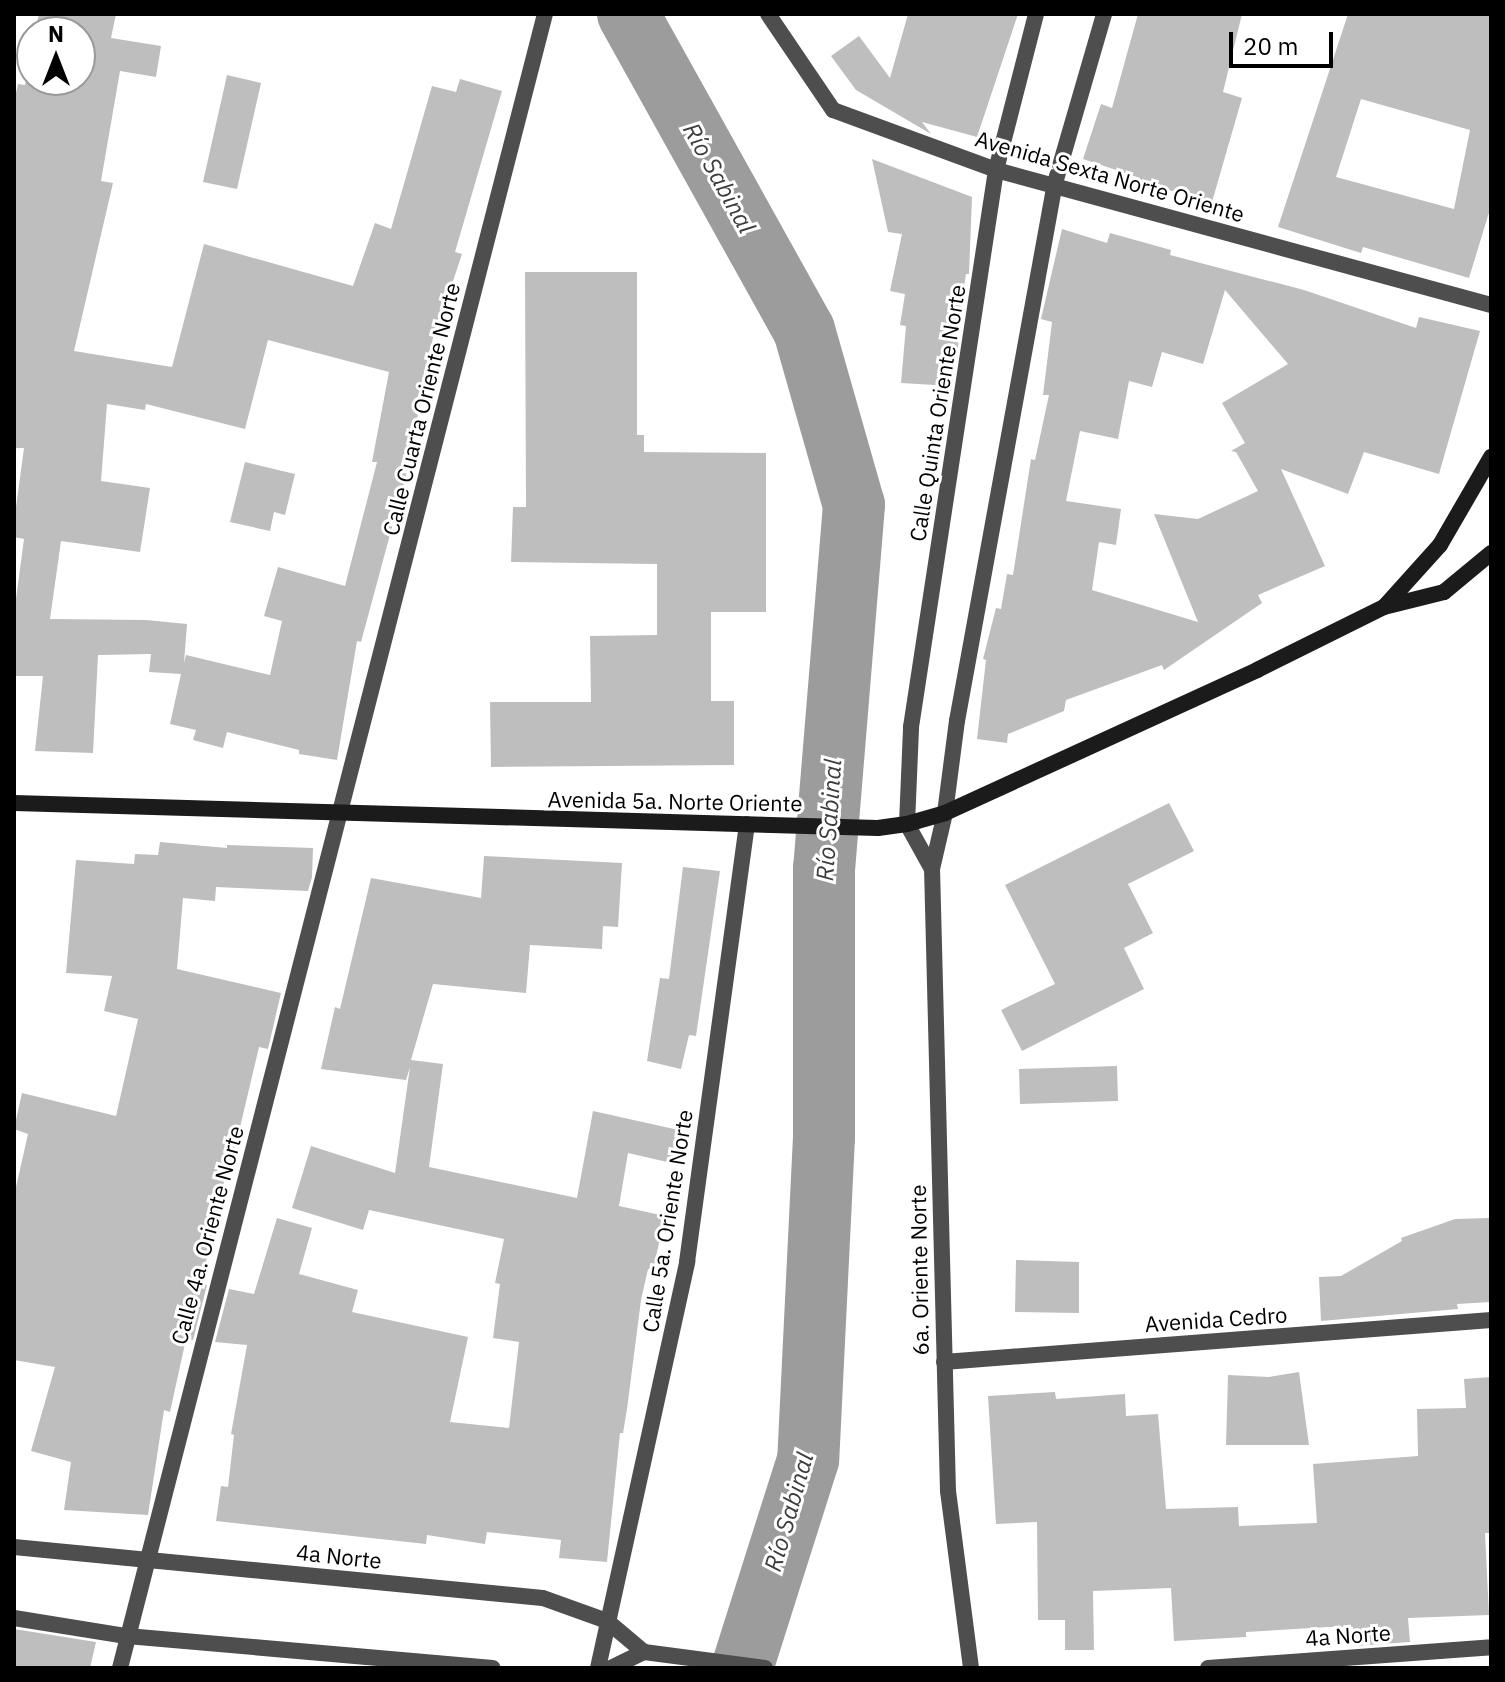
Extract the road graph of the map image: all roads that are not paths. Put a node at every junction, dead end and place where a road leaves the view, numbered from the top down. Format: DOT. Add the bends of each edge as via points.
graph roads {
  1 [pos="545,14"];
  2 [pos="768,14"];
  3 [pos="1036,14"];
  4 [pos="1104,14"];
  5 [pos="996,170"];
  6 [pos="1055,183"];
  7 [pos="1491,305"];
  8 [pos="1491,457"];
  9 [pos="1491,553"];
  10 [pos="1384,607"];
  11 [pos="14,803"];
  12 [pos="945,813"];
  13 [pos="340,814"];
  14 [pos="747,824"];
  15 [pos="907,824"];
  16 [pos="932,869"];
  17 [pos="1491,1320"];
  18 [pos="944,1362"];
  19 [pos="14,1547"];
  20 [pos="145,1559"];
  21 [pos="14,1618"];
  22 [pos="607,1621"];
  23 [pos="127,1636"];
  24 [pos="1491,1647"];
  25 [pos="644,1652"];
  26 [pos="120,1668"];
  27 [pos="493,1668"];
  28 [pos="598,1668"];
  29 [pos="611,1668"];
  30 [pos="765,1668"];
  31 [pos="971,1668"];
  32 [pos="1208,1668"];
  1 -- 13 [label="street, Calle Cuarta Oriente Norte"];
  2 -- 5 [label="street, Avenida Sexta Norte Oriente" via="833,110"];
  3 -- 5 [label="street, Calle Quinta Oriente Norte"];
  4 -- 6 [label="street"];
  5 -- 6 [label="street, Avenida Sexta Norte Oriente"];
  5 -- 15 [label="street, Calle Quinta Oriente Norte" via="911,727"];
  6 -- 7 [label="street, Avenida Sexta Norte Oriente"];
  6 -- 12 [label="street" via="957,721"];
  8 -- 10 [label="main road" via="1440,545"];
  9 -- 10 [label="main road" via="1444,592"];
  10 -- 12 [label="main road, Avenida 5a. Norte Oriente"];
  11 -- 13 [label="main road, Avenida 5a. Norte Oriente"];
  12 -- 15 [label="main road, Avenida 5a. Norte Oriente"];
  12 -- 16 [label="street, 6a. Oriente Norte"];
  13 -- 14 [label="main road, Avenida 5a. Norte Oriente"];
  13 -- 20 [label="street, Calle 4a. Oriente Norte"];
  14 -- 15 [label="main road, Avenida 5a. Norte Oriente"];
  14 -- 22 [label="street, Calle 5a. Oriente Norte" via="687,1262"];
  15 -- 16 [label="street, 6a. Oriente Norte"];
  16 -- 18 [label="street, 6a. Oriente Norte"];
  17 -- 18 [label="street, Avenida Cedro"];
  18 -- 31 [label="street, 6a. Oriente Norte" via="948,1491"];
  19 -- 20 [label="street, 4a Norte"];
  20 -- 22 [label="street, 4a Norte" via="543,1598"];
  20 -- 23 [label="street, Calle 4a. Oriente Norte"];
  21 -- 23 [label="street"];
  22 -- 25 [label="street, 4a Norte"];
  22 -- 28 [label="street, Calle 5a. Oriente Norte"];
  23 -- 26 [label="street, Calle 4a. Oriente Norte"];
  23 -- 27 [label="street"];
  24 -- 32 [label="street, 4a Norte"];
  25 -- 29 [label="street"];
  25 -- 30 [label="street"];
}
